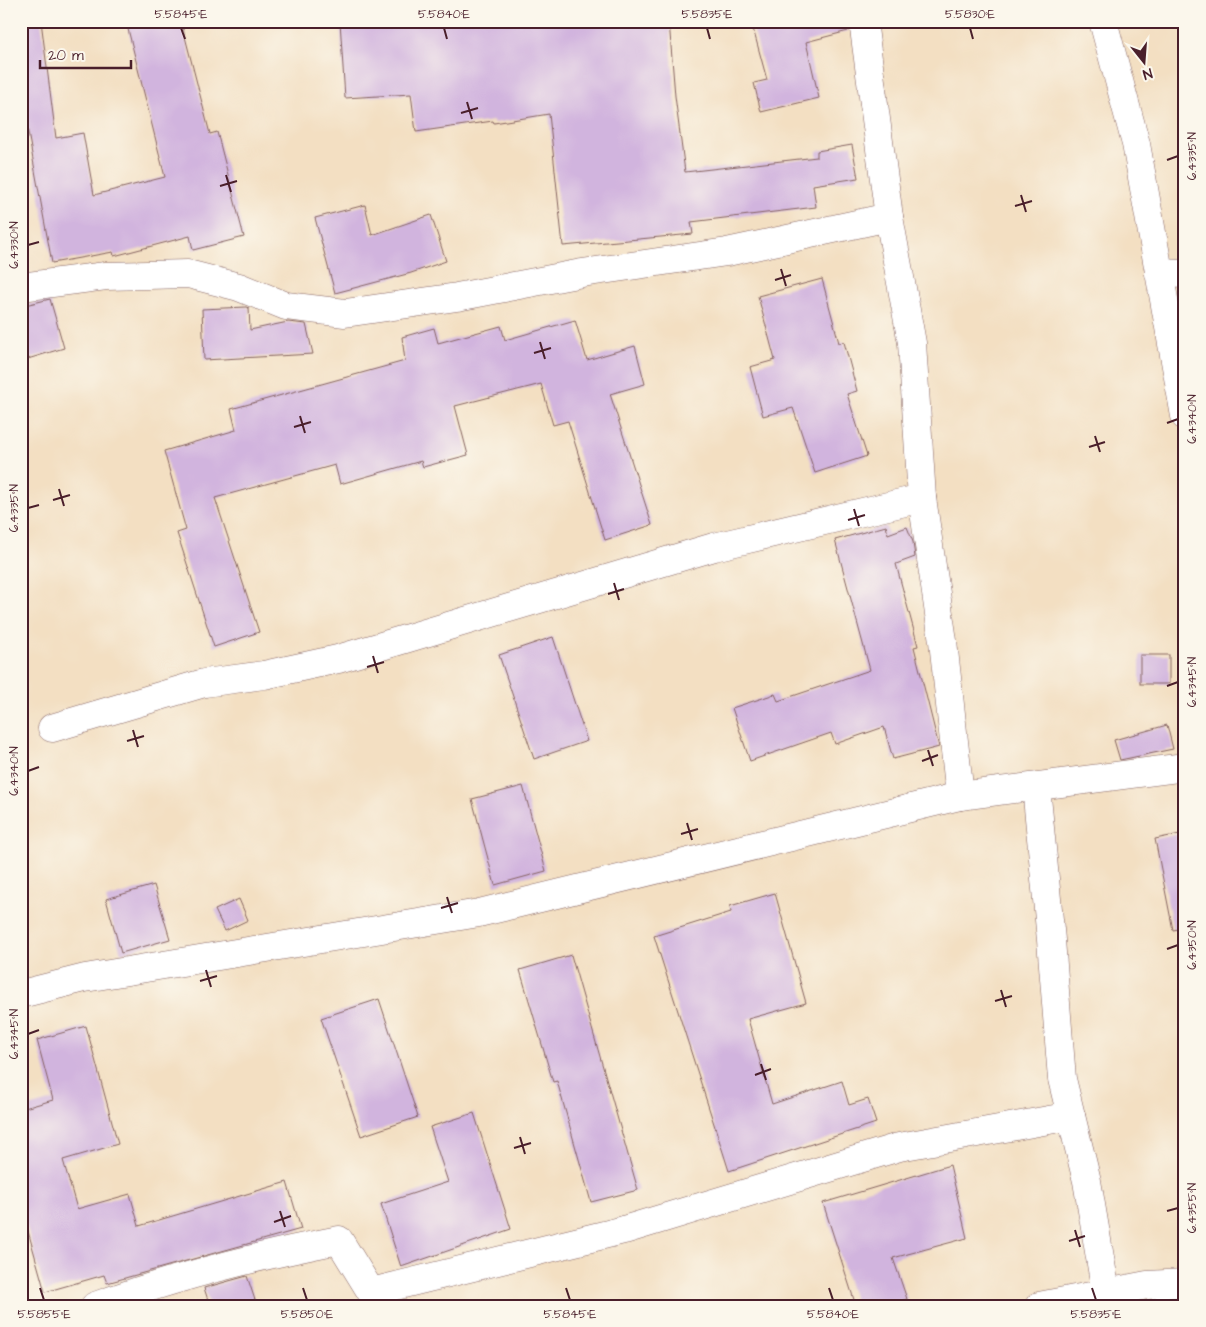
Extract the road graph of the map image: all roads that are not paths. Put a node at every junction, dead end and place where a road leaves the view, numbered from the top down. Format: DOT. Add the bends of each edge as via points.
graph roads {
  1 [pos="863,21"];
  2 [pos="1103,21"];
  3 [pos="889,217"];
  4 [pos="1172,274"];
  5 [pos="21,287"];
  6 [pos="1185,416"];
  7 [pos="922,498"];
  8 [pos="52,728"];
  9 [pos="1185,767"];
  10 [pos="1036,787"];
  11 [pos="960,796"];
  12 [pos="21,994"];
  13 [pos="1071,1116"];
  14 [pos="1185,1283"];
  15 [pos="1106,1293"];
  16 [pos="95,1306"];
  17 [pos="1039,1306"];
  1 -- 3 [label="street"];
  2 -- 4 [label="street"];
  3 -- 5 [label="street" via="727,252 345,313 286,306 239,287 188,274 106,276"];
  3 -- 7 [label="street" via="912,343"];
  4 -- 6 [label="street"];
  7 -- 8 [label="street" via="714,546 338,659 264,675 204,683"];
  7 -- 11 [label="street" via="943,641"];
  9 -- 10 [label="street"];
  10 -- 11 [label="street"];
  10 -- 13 [label="street" via="1062,1079"];
  11 -- 12 [label="street" via="479,913 85,978"];
  13 -- 15 [label="street" via="1087,1180"];
  13 -- 16 [label="street" via="899,1147 624,1230 371,1292 339,1240 287,1250 133,1292"];
  14 -- 15 [label="street" via="1147,1285"];
  15 -- 17 [label="street"];
}
